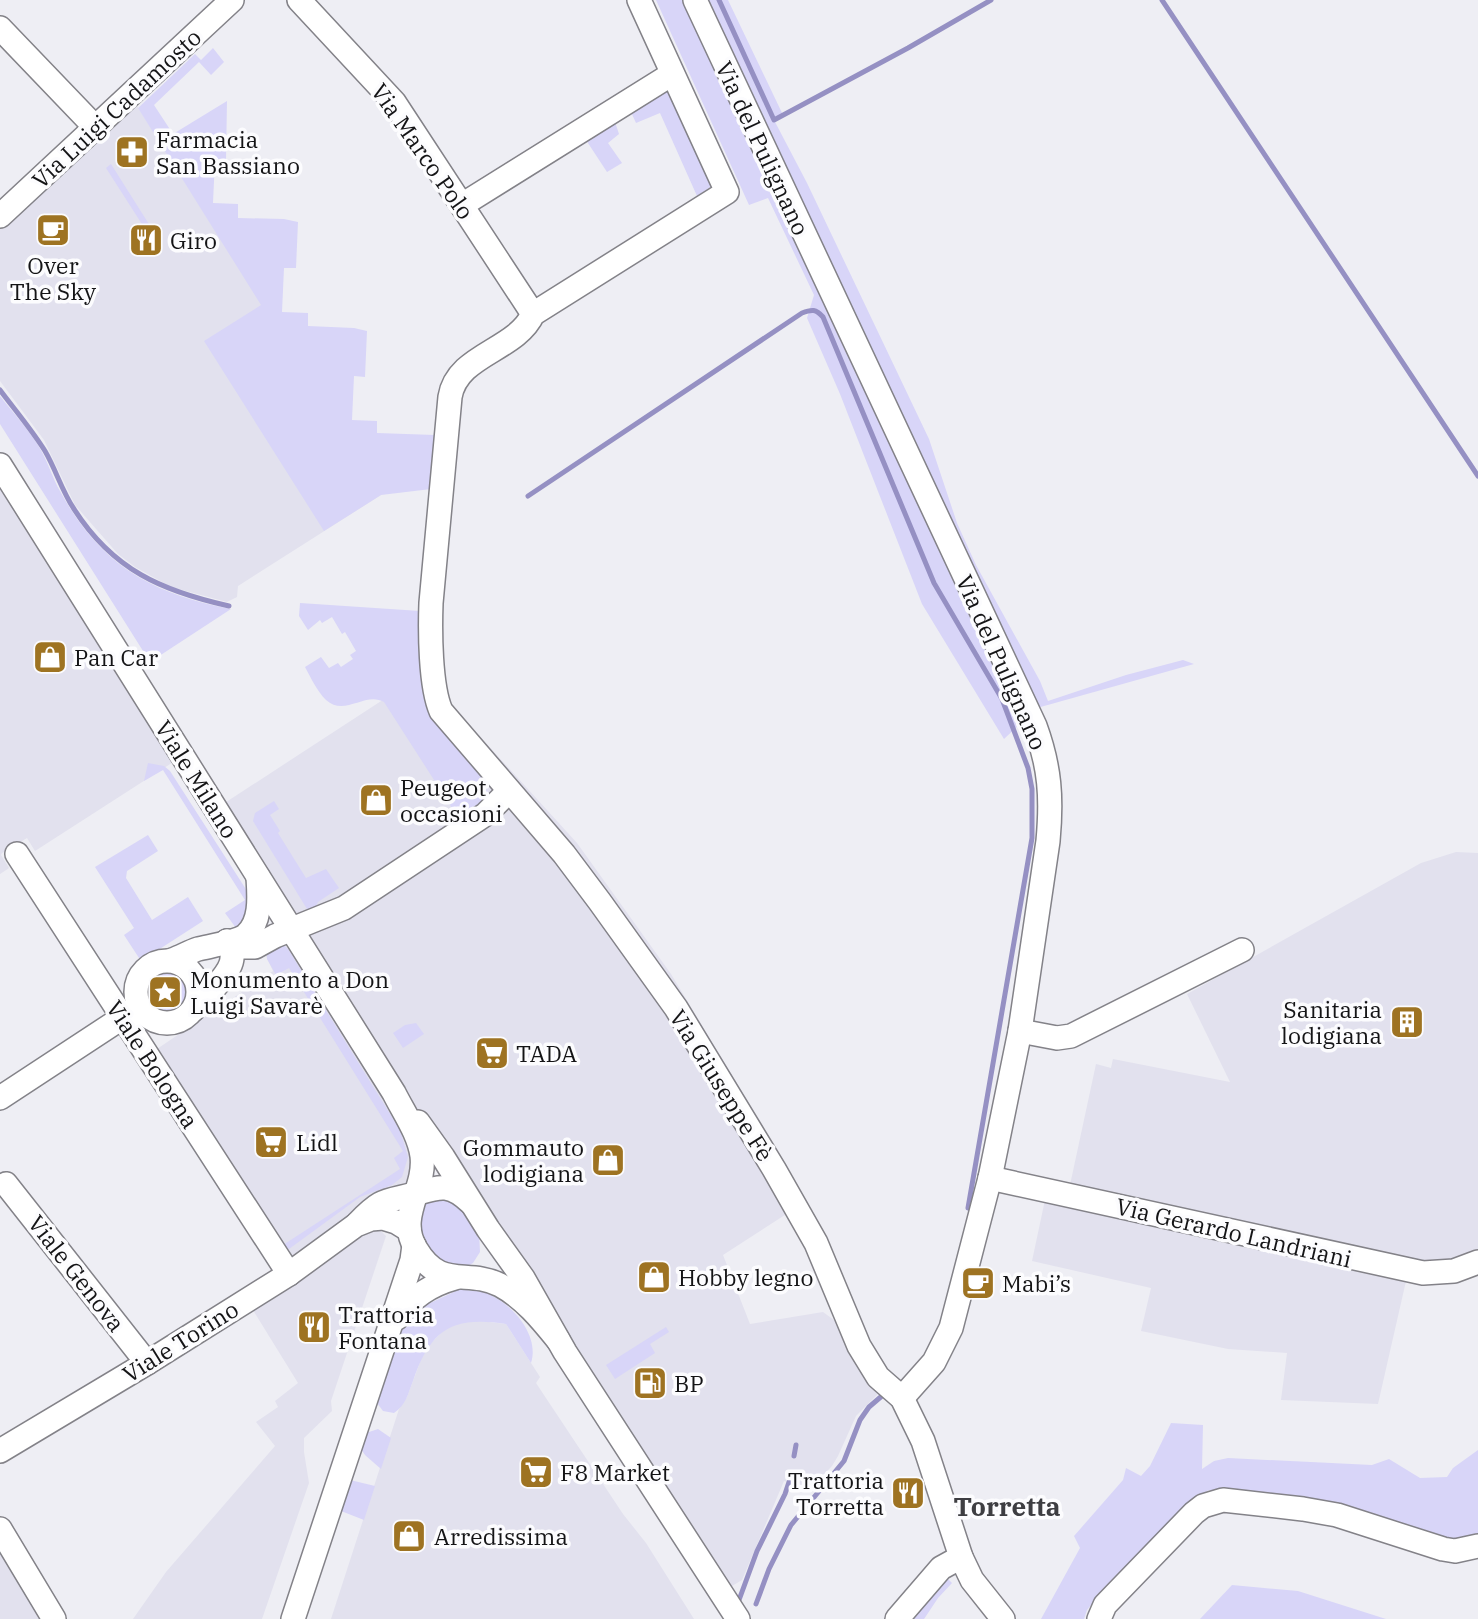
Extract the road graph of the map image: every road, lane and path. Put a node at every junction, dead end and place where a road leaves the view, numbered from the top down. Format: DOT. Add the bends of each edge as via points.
graph roads {
  1 [pos="232,0"];
  2 [pos="299,0"];
  3 [pos="639,0"];
  4 [pos="695,0"];
  5 [pos="0,28"];
  6 [pos="672,74"];
  7 [pos="95,127"];
  8 [pos="462,205"];
  9 [pos="0,216"];
  10 [pos="533,314"];
  11 [pos="0,465"];
  12 [pos="509,791"];
  13 [pos="17,854"];
  14 [pos="258,877"];
  15 [pos="291,929"];
  16 [pos="227,941"];
  17 [pos="1242,950"];
  18 [pos="172,960"];
  19 [pos="194,1009"];
  20 [pos="131,1012"];
  21 [pos="1020,1031"];
  22 [pos="394,1093"];
  23 [pos="0,1098"];
  24 [pos="990,1178"];
  25 [pos="2,1183"];
  26 [pos="415,1194"];
  27 [pos="471,1203"];
  28 [pos="356,1225"];
  29 [pos="488,1229"];
  30 [pos="411,1238"];
  31 [pos="1478,1262"];
  32 [pos="289,1273"];
  33 [pos="461,1277"];
  34 [pos="386,1336"];
  35 [pos="558,1340"];
  36 [pos="147,1363"];
  37 [pos="902,1398"];
  38 [pos="0,1451"];
  39 [pos="0,1529"];
  40 [pos="1478,1546"];
  41 [pos="961,1557"];
  42 [pos="54,1619"];
  43 [pos="293,1619"];
  44 [pos="738,1619"];
  45 [pos="897,1619"];
  46 [pos="1003,1619"];
  47 [pos="1099,1619"];
  1 -- 7 [label="street, Via Luigi Cadamosto"];
  2 -- 8 [label="street, Via Marco Polo" via="394,102"];
  3 -- 6 [label="street"];
  4 -- 21 [label="street, Via del Pulignano" via="1046,756 1049,828"];
  5 -- 7 [label="street"];
  6 -- 8 [label="street"];
  6 -- 10 [label="street, Via Giuseppe Fè" via="727,192"];
  7 -- 9 [label="street, Via Luigi Cadamosto"];
  8 -- 10 [label="street, Via Marco Polo"];
  10 -- 12 [label="street, Via Giuseppe Fè" via="522,331 459,374 451,388 431,603 438,705"];
  11 -- 14 [label="street, Viale Milano"];
  12 -- 15 [label="street" via="486,814 361,898"];
  12 -- 37 [label="street, Via Giuseppe Fè" via="564,854 676,1008 814,1239 859,1346 878,1377"];
  13 -- 20 [label="street, Viale Bologna"];
  14 -- 15 [label="street, Viale Milano"];
  14 -- 16 [label="street" via="254,924 244,937"];
  15 -- 16 [label="street" via="251,947"];
  15 -- 22 [label="street, Viale Milano"];
  16 -- 18 [label="street"];
  16 -- 19 [label="street" via="231,965"];
  17 -- 21 [label="street" via="1071,1036"];
  18 -- 19 [label="street" via="191,970 196,979"];
  18 -- 20 [label="street" via="143,971"];
  19 -- 20 [label="street" via="169,1024"];
  20 -- 23 [label="street"];
  20 -- 32 [label="street, Viale Bologna"];
  21 -- 24 [label="street, Via del Pulignano"];
  22 -- 26 [label="street, Viale Milano" via="422,1156"];
  22 -- 27 [label="street, Viale Milano"];
  24 -- 31 [label="street, Via Gerardo Landriani" via="1415,1272 1440,1274"];
  24 -- 37 [label="street, Via del Pulignano" via="951,1328 934,1362"];
  25 -- 36 [label="street, Viale Genova"];
  26 -- 27 [label="street, Viale Milano" via="443,1187"];
  26 -- 28 [label="street, Viale Torino" via="382,1202"];
  26 -- 30 [label="street, Viale Milano" via="408,1216"];
  27 -- 29 [label="street, Viale Milano"];
  28 -- 30 [label="street, Viale Torino" via="383,1218 396,1222"];
  28 -- 32 [label="street, Viale Torino"];
  29 -- 33 [label="street" via="486,1261 476,1272"];
  29 -- 35 [label="street, Viale Milano"];
  30 -- 33 [label="street, Viale Milano" via="432,1267"];
  30 -- 34 [label="street" via="412,1260"];
  32 -- 36 [label="street, Viale Torino"];
  33 -- 34 [label="street" via="430,1286 415,1297"];
  33 -- 35 [label="street, Viale Milano" via="491,1281 509,1291"];
  34 -- 43 [label="street"];
  35 -- 44 [label="street, Viale Milano"];
  36 -- 38 [label="street, Viale Torino"];
  37 -- 41 [label="street" via="923,1441"];
  39 -- 42 [label="street"];
  40 -- 47 [label="street" via="1443,1549 1337,1515 1223,1500 1203,1506 1176,1531 1105,1605"];
  41 -- 45 [label="street" via="941,1568"];
  41 -- 46 [label="street" via="972,1580"];
}
